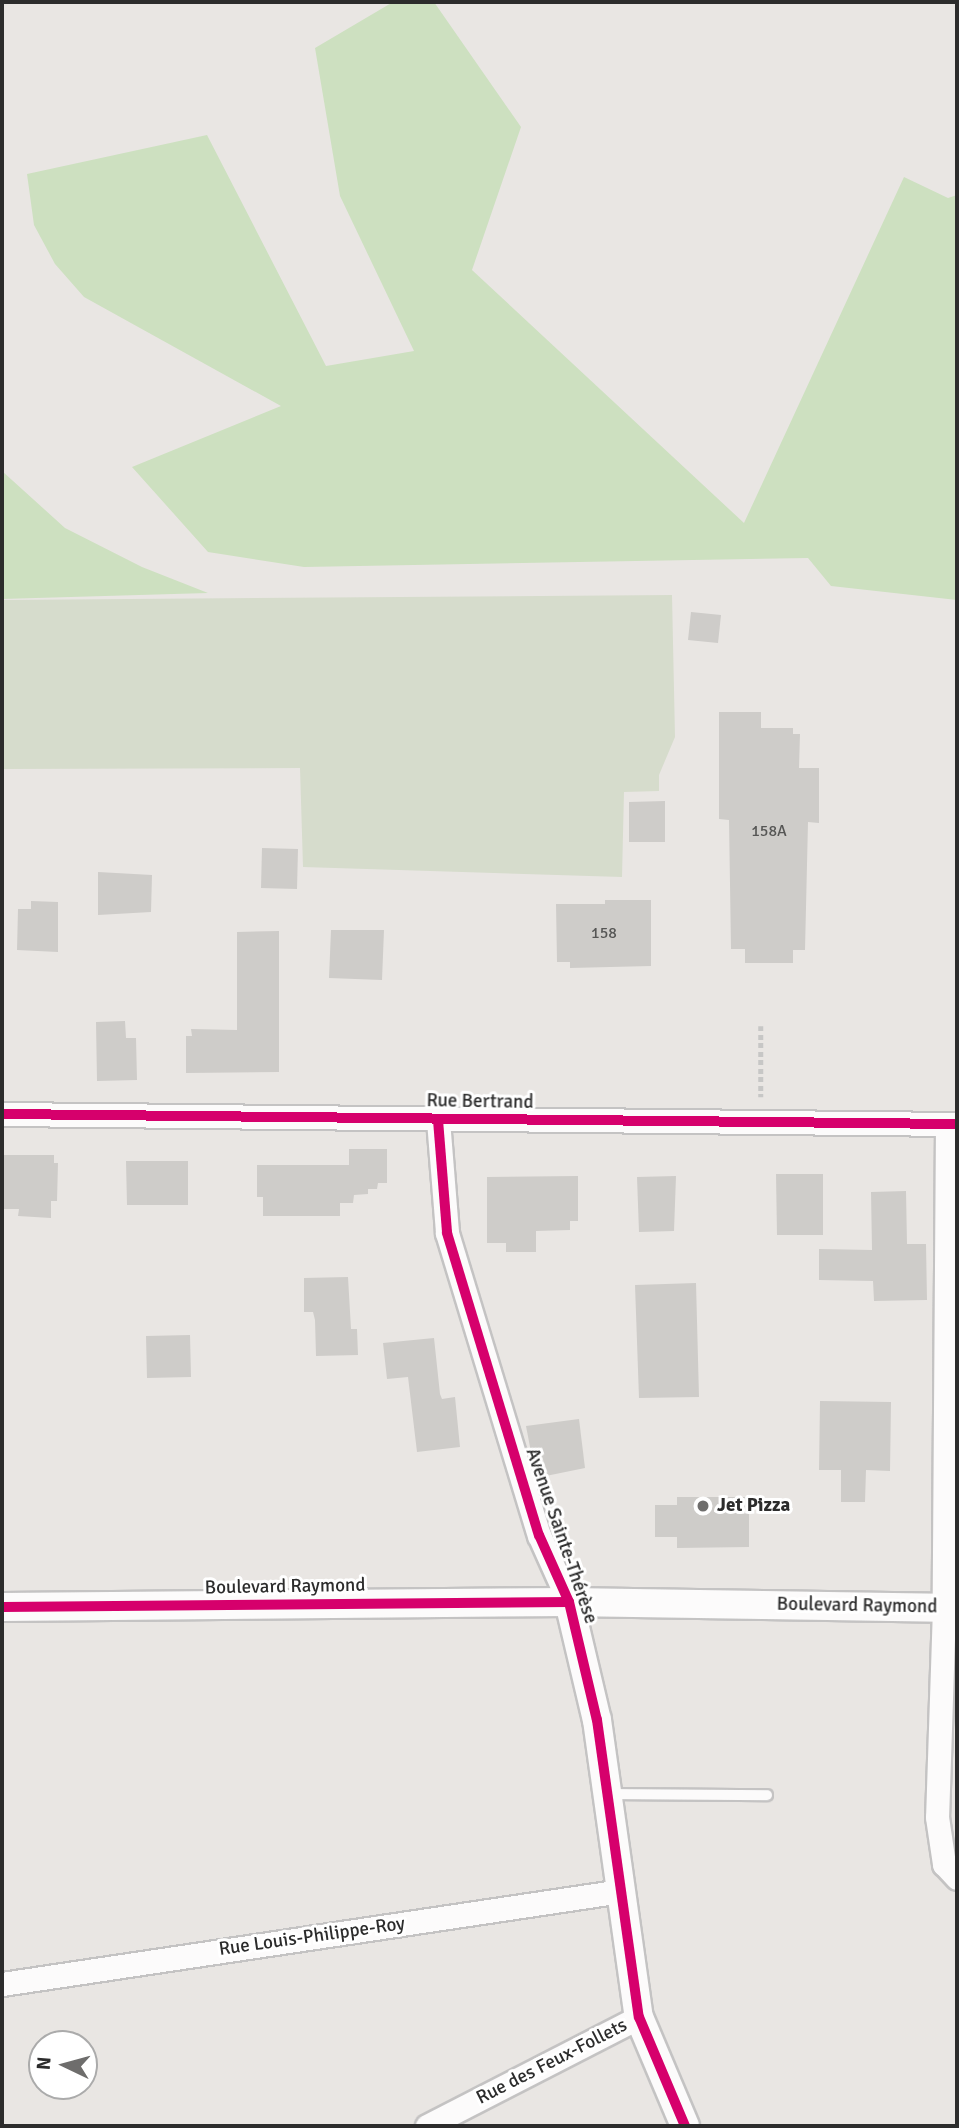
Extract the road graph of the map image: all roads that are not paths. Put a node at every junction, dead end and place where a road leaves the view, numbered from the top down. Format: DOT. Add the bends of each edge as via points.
graph roads {
  1 [pos="2,1114"];
  2 [pos="438,1120"];
  3 [pos="952,1124"];
  4 [pos="569,1602"];
  5 [pos="2,1607"];
  6 [pos="951,1608"];
  7 [pos="607,1794"];
  8 [pos="767,1795"];
  9 [pos="957,1878"];
  10 [pos="621,1891"];
  11 [pos="2,1984"];
  12 [pos="639,2017"];
  13 [pos="427,2126"];
  14 [pos="685,2126"];
  1 -- 2 [label="street, Rue Bertrand"];
  2 -- 3 [label="street, Rue Bertrand"];
  2 -- 4 [label="street, Avenue Sainte-Thérèse" via="447,1233 539,1535"];
  3 -- 6 [label="street"];
  4 -- 5 [label="street, Boulevard Raymond"];
  4 -- 6 [label="street, Boulevard Raymond"];
  4 -- 7 [label="street, Avenue Sainte-Thérèse" via="597,1720"];
  6 -- 9 [label="street" via="937,1817 944,1864"];
  7 -- 8 [label="lane"];
  7 -- 10 [label="street, Avenue Sainte-Thérèse"];
  10 -- 11 [label="street, Rue Louis-Philippe-Roy"];
  10 -- 12 [label="street, Avenue Sainte-Thérèse"];
  12 -- 13 [label="street, Rue des Feux-Follets"];
  12 -- 14 [label="street, Avenue Sainte-Thérèse"];
}
